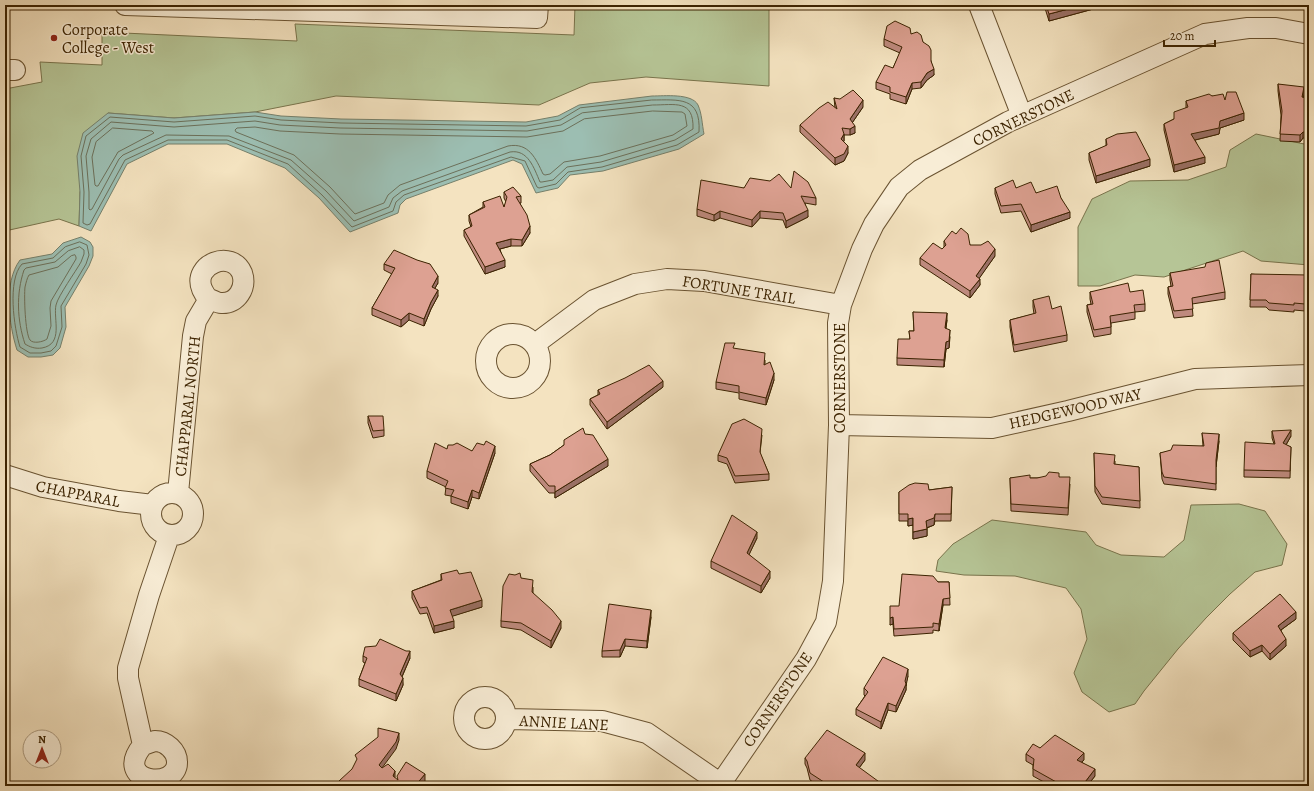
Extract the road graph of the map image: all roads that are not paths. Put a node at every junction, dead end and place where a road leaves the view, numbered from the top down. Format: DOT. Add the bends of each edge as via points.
graph roads {
  1 [pos="125,5"];
  2 [pos="136,5"];
  3 [pos="538,5"];
  4 [pos="980,5"];
  5 [pos="237,7"];
  6 [pos="287,8"];
  7 [pos="340,8"];
  8 [pos="1309,34"];
  9 [pos="1022,116"];
  10 [pos="209,299"];
  11 [pos="841,305"];
  12 [pos="535,344"];
  13 [pos="1309,375"];
  14 [pos="839,425"];
  15 [pos="5,475"];
  16 [pos="178,494"];
  17 [pos="153,505"];
  18 [pos="169,536"];
  19 [pos="506,719"];
  20 [pos="143,745"];
  21 [pos="722,784"];
  1 -- 2 [label="street"];
  2 -- 5 [label="street"];
  3 -- 7 [label="street" via="537,18"];
  4 -- 9 [label="street"];
  5 -- 6 [label="street"];
  6 -- 7 [label="street"];
  8 -- 9 [label="street, CORNERSTONE" via="1276,28 1248,28 1205,34"];
  9 -- 11 [label="street, CORNERSTONE" via="920,170 899,187 874,224"];
  10 -- 16 [label="street, CHAPPARAL NORTH" via="196,321 193,336"];
  11 -- 12 [label="street, FORTUNE TRAIL" via="704,281 668,279 635,284 594,300"];
  11 -- 14 [label="street, CORNERSTONE" via="838,323"];
  13 -- 14 [label="street, HEDGEWOOD WAY" via="1195,379 992,428"];
  14 -- 21 [label="street, CORNERSTONE" via="833,581 826,622 806,659"];
  15 -- 17 [label="street, CHAPPARAL" via="43,487"];
  16 -- 17 [label="street" via="163,495"];
  16 -- 18 [label="street" via="184,496 192,506 194,519 182,534"];
  17 -- 18 [label="street" via="153,524 157,530"];
  18 -- 20 [label="street" via="128,668 130,691"];
  19 -- 21 [label="street, ANNIE LANE" via="602,720 647,733"];
}
